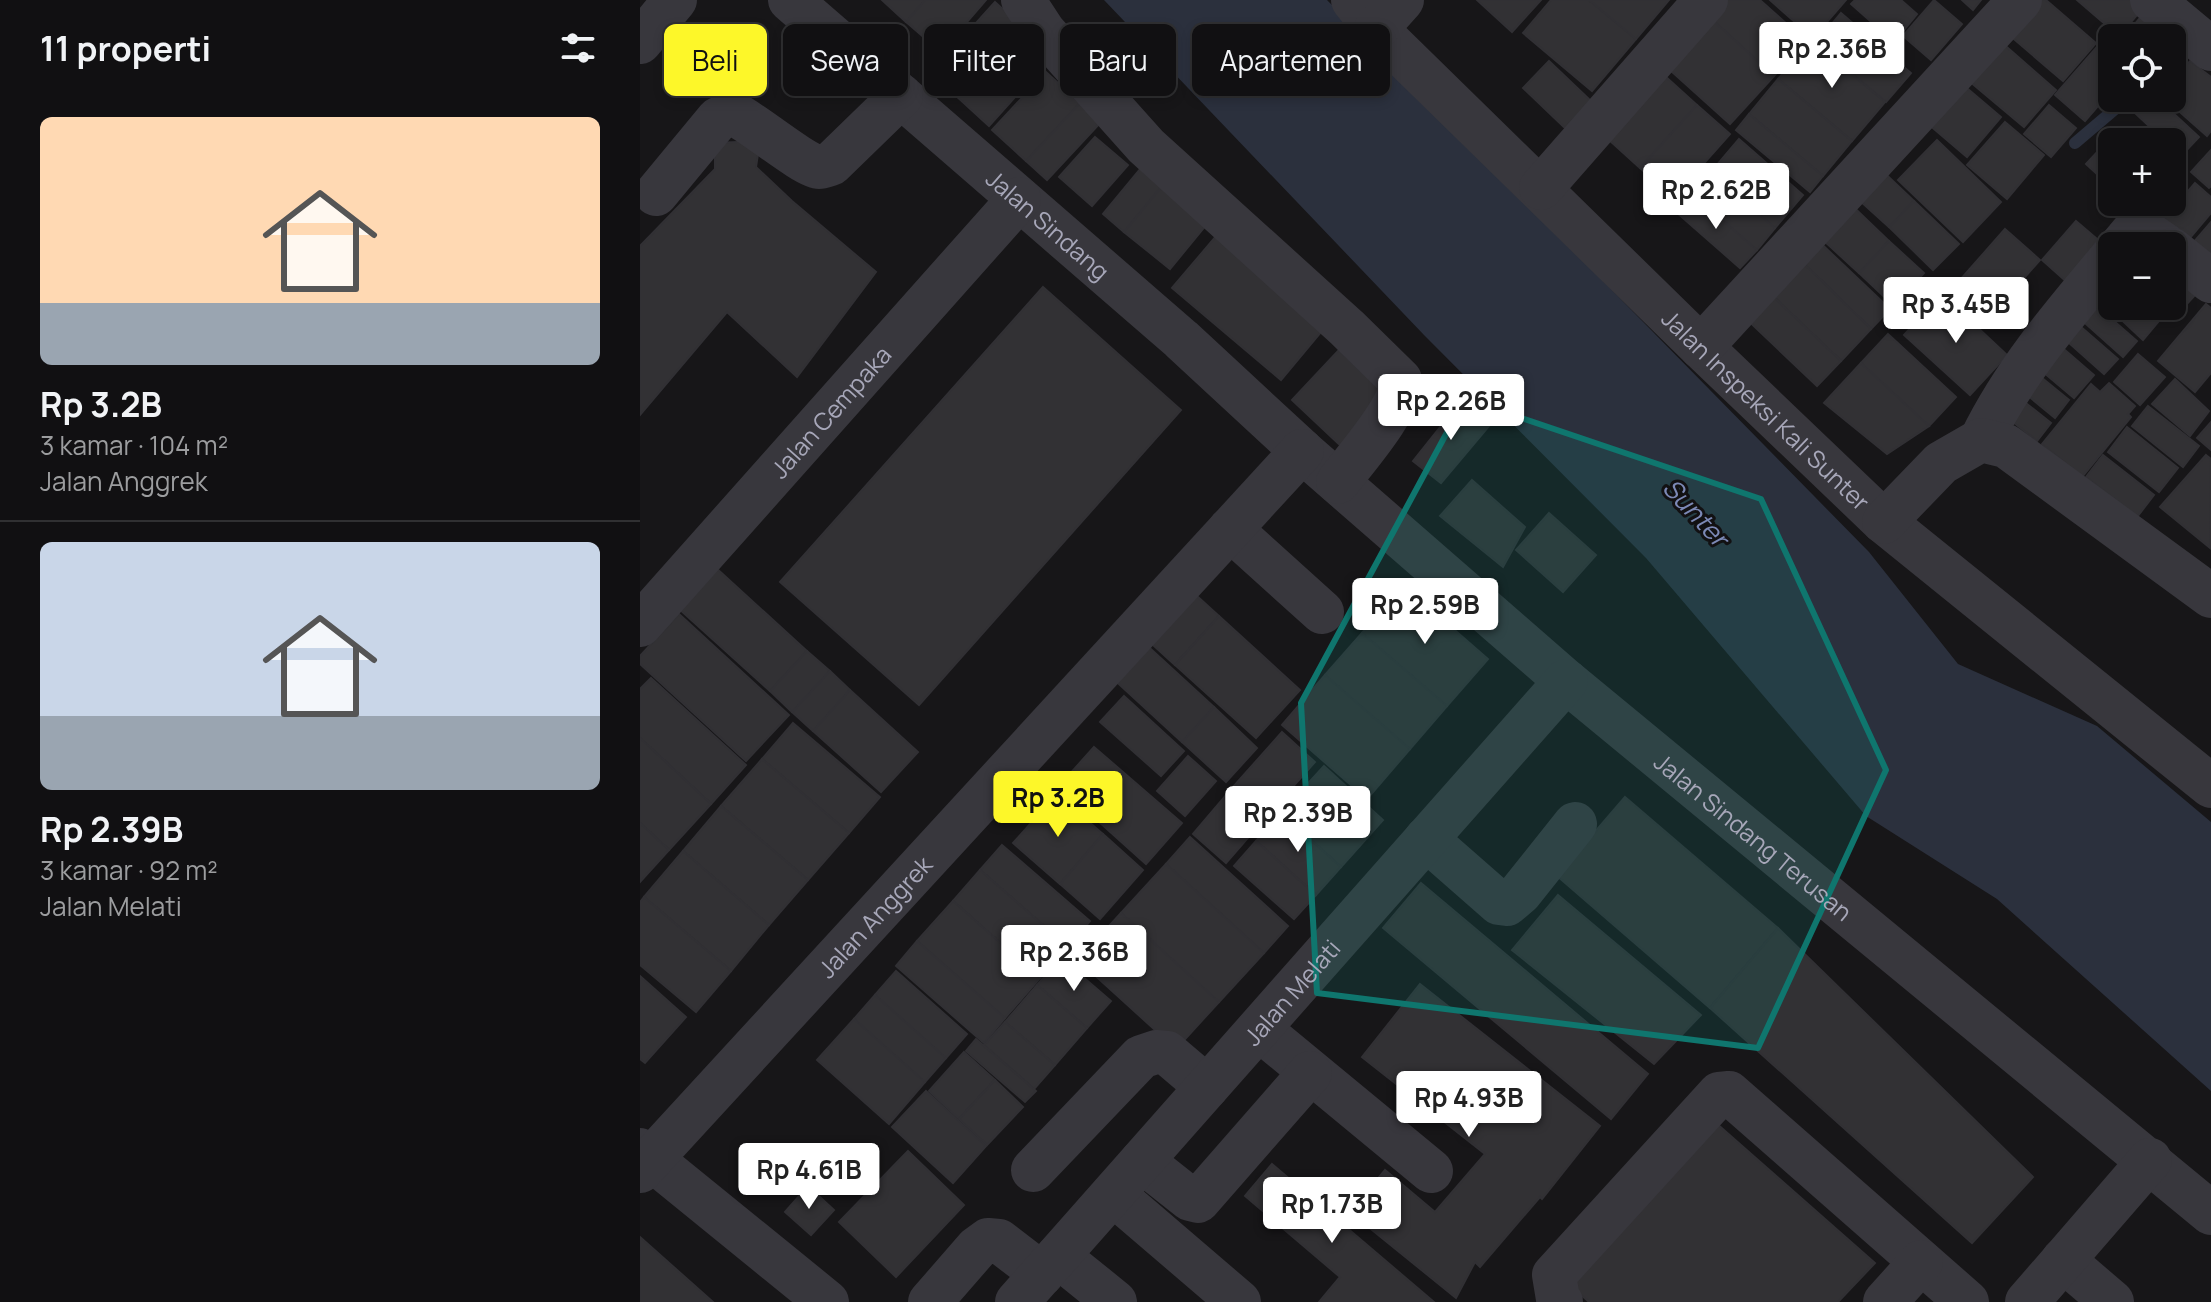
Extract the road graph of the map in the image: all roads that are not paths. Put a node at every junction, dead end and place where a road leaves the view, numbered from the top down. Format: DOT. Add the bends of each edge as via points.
graph roads {
  1 [pos="675,0"];
  2 [pos="790,0"];
  3 [pos="1023,0"];
  4 [pos="1706,0"];
  5 [pos="2020,0"];
  6 [pos="2152,0"];
  7 [pos="1377,10"];
  8 [pos="818,24"];
  9 [pos="2200,40"];
  10 [pos="640,42"];
  11 [pos="901,96"];
  12 [pos="1541,188"];
  13 [pos="656,194"];
  14 [pos="1019,199"];
  15 [pos="2186,261"];
  16 [pos="2098,273"];
  17 [pos="2211,281"];
  18 [pos="1701,347"];
  19 [pos="1981,440"];
  20 [pos="1302,451"];
  21 [pos="1338,482"];
  22 [pos="1884,522"];
  23 [pos="1230,529"];
  24 [pos="2211,596"];
  25 [pos="1322,612"];
  26 [pos="640,625"];
  27 [pos="1566,681"];
  28 [pos="2211,786"];
  29 [pos="1575,824"];
  30 [pos="1426,839"];
  31 [pos="1259,1029"];
  32 [pos="1310,1073"];
  33 [pos="1207,1087"];
  34 [pos="644,1160"];
  35 [pos="2150,1160"];
  36 [pos="1142,1161"];
  37 [pos="1033,1170"];
  38 [pos="1431,1171"];
  39 [pos="1113,1194"];
  40 [pos="2211,1213"];
  41 [pos="2063,1260"];
  42 [pos="1921,1262"];
  43 [pos="1039,1277"];
  44 [pos="827,1302"];
  45 [pos="930,1302"];
  46 [pos="1115,1302"];
  47 [pos="1239,1302"];
  48 [pos="1561,1302"];
  49 [pos="1885,1302"];
  50 [pos="1967,1302"];
  51 [pos="2027,1302"];
  52 [pos="2112,1302"];
  1 -- 10 [label="street"];
  2 -- 8 [label="street, Jalan Sindang"];
  3 -- 21 [label="street" via="1044,32 1146,146 1400,380 1395,403"];
  4 -- 12 [label="street"];
  5 -- 18 [label="street"];
  6 -- 9 [label="street"];
  7 -- 12 [label="street, Jalan Inspeksi Kali Sunter"];
  11 -- 13 [label="street" via="831,164 817,167 733,113 718,119"];
  11 -- 14 [label="street, Jalan Sindang"];
  12 -- 18 [label="street, Jalan Inspeksi Kali Sunter"];
  14 -- 20 [label="street, Jalan Sindang"];
  14 -- 26 [label="street, Jalan Cempaka"];
  15 -- 17 [label="street"];
  16 -- 19 [label="street" via="1998,405"];
  18 -- 22 [label="street, Jalan Inspeksi Kali Sunter"];
  19 -- 22 [label="street" via="1941,463"];
  19 -- 24 [label="street" via="2006,446"];
  20 -- 21 [label="street, Jalan Sindang Terusan"];
  20 -- 23 [label="street, Jalan Anggrek"];
  21 -- 27 [label="street, Jalan Sindang Terusan"];
  22 -- 28 [label="street, Jalan Inspeksi Kali Sunter"];
  23 -- 25 [label="street"];
  23 -- 34 [label="street, Jalan Anggrek"];
  27 -- 30 [label="street, Jalan Melati"];
  27 -- 35 [label="street, Jalan Sindang Terusan"];
  29 -- 30 [label="street" via="1507,904 1499,903"];
  30 -- 31 [label="street, Jalan Melati"];
  31 -- 32 [label="street"];
  31 -- 33 [label="street, Jalan Melati"];
  32 -- 36 [label="street" via="1198,1201"];
  32 -- 38 [label="street"];
  33 -- 36 [label="street, Jalan Melati"];
  33 -- 37 [label="street" via="1167,1053 1141,1057"];
  34 -- 44 [label="street"];
  35 -- 40 [label="street, Jalan Sindang Terusan"];
  35 -- 41 [label="street"];
  36 -- 39 [label="street, Jalan Melati"];
  39 -- 43 [label="street, Jalan Melati"];
  39 -- 47 [label="street"];
  41 -- 51 [label="street"];
  41 -- 52 [label="street"];
  42 -- 48 [label="street" via="1729,1093 1719,1094 1554,1275"];
  42 -- 49 [label="street"];
  42 -- 50 [label="street"];
  43 -- 45 [label="street" via="999,1241 988,1240"];
  43 -- 46 [label="street"];
}
